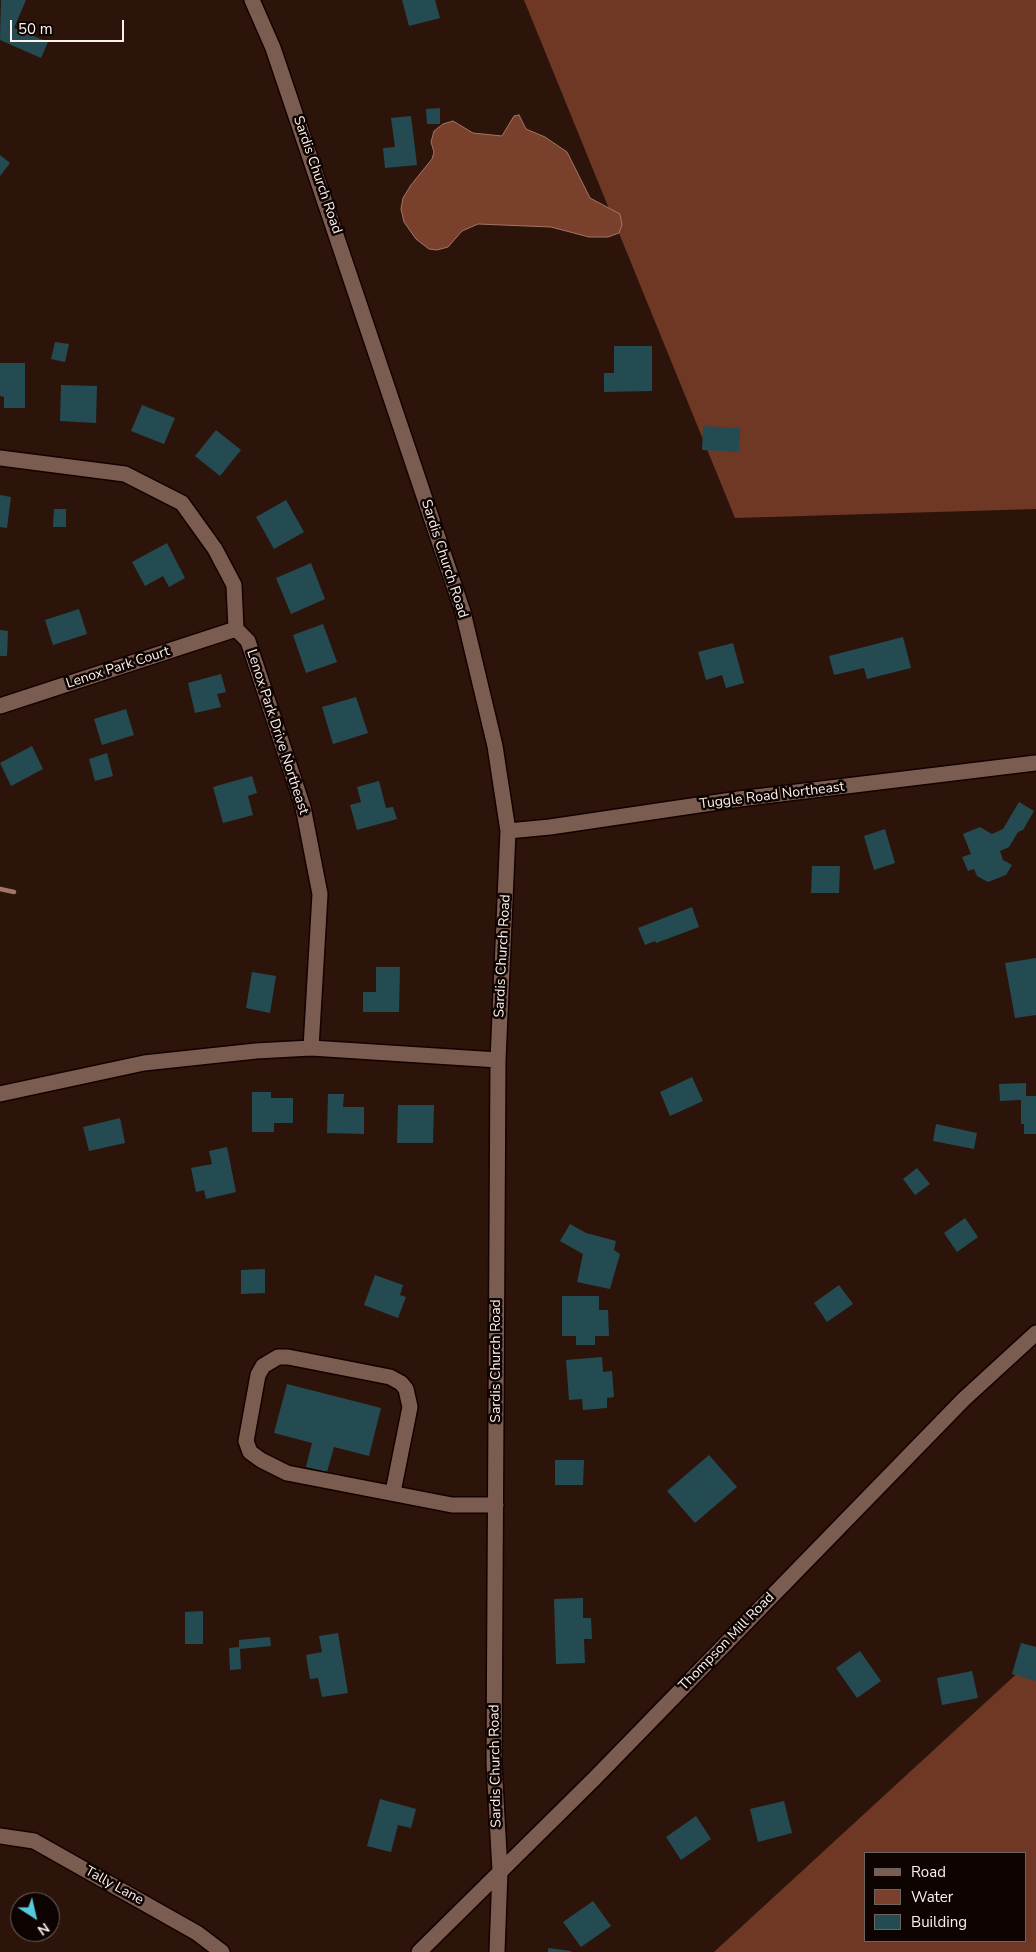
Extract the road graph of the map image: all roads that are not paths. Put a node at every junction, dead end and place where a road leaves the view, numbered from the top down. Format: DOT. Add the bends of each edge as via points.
graph roads {
  1 [pos="252,0"];
  2 [pos="0,458"];
  3 [pos="236,629"];
  4 [pos="0,706"];
  5 [pos="1036,763"];
  6 [pos="508,831"];
  7 [pos="311,1048"];
  8 [pos="498,1060"];
  9 [pos="0,1094"];
  10 [pos="1036,1333"];
  11 [pos="393,1492"];
  12 [pos="496,1505"];
  13 [pos="0,1836"];
  14 [pos="500,1872"];
  15 [pos="222,1952"];
  16 [pos="419,1952"];
  17 [pos="497,1952"];
  1 -- 6 [label="street, Sardis Church Road" via="283,75 462,612 495,746"];
  2 -- 3 [label="street" via="125,474 182,503 216,549 234,585"];
  3 -- 4 [label="street, Lenox Park Court"];
  3 -- 7 [label="street, Lenox Park Drive Northeast" via="248,641 304,807 320,894"];
  5 -- 6 [label="street, Tuggle Road Northeast"];
  6 -- 8 [label="street, Sardis Church Road"];
  7 -- 8 [label="street"];
  7 -- 9 [label="street" via="144,1063"];
  8 -- 12 [label="street, Sardis Church Road"];
  10 -- 14 [label="street, Thompson Mill Road" via="964,1399"];
  11 -- 11 [label="street" via="287,1473 250,1452 246,1441 248,1422 258,1375 263,1366 278,1357 288,1357 401,1383 406,1389 410,1407"];
  11 -- 12 [label="street" via="452,1504"];
  12 -- 14 [label="street, Sardis Church Road" via="494,1764"];
  13 -- 15 [label="street, Tally Lane" via="34,1842 197,1933"];
  14 -- 16 [label="street, Thompson Mill Road"];
  14 -- 17 [label="street, Sardis Church Road"];
}
